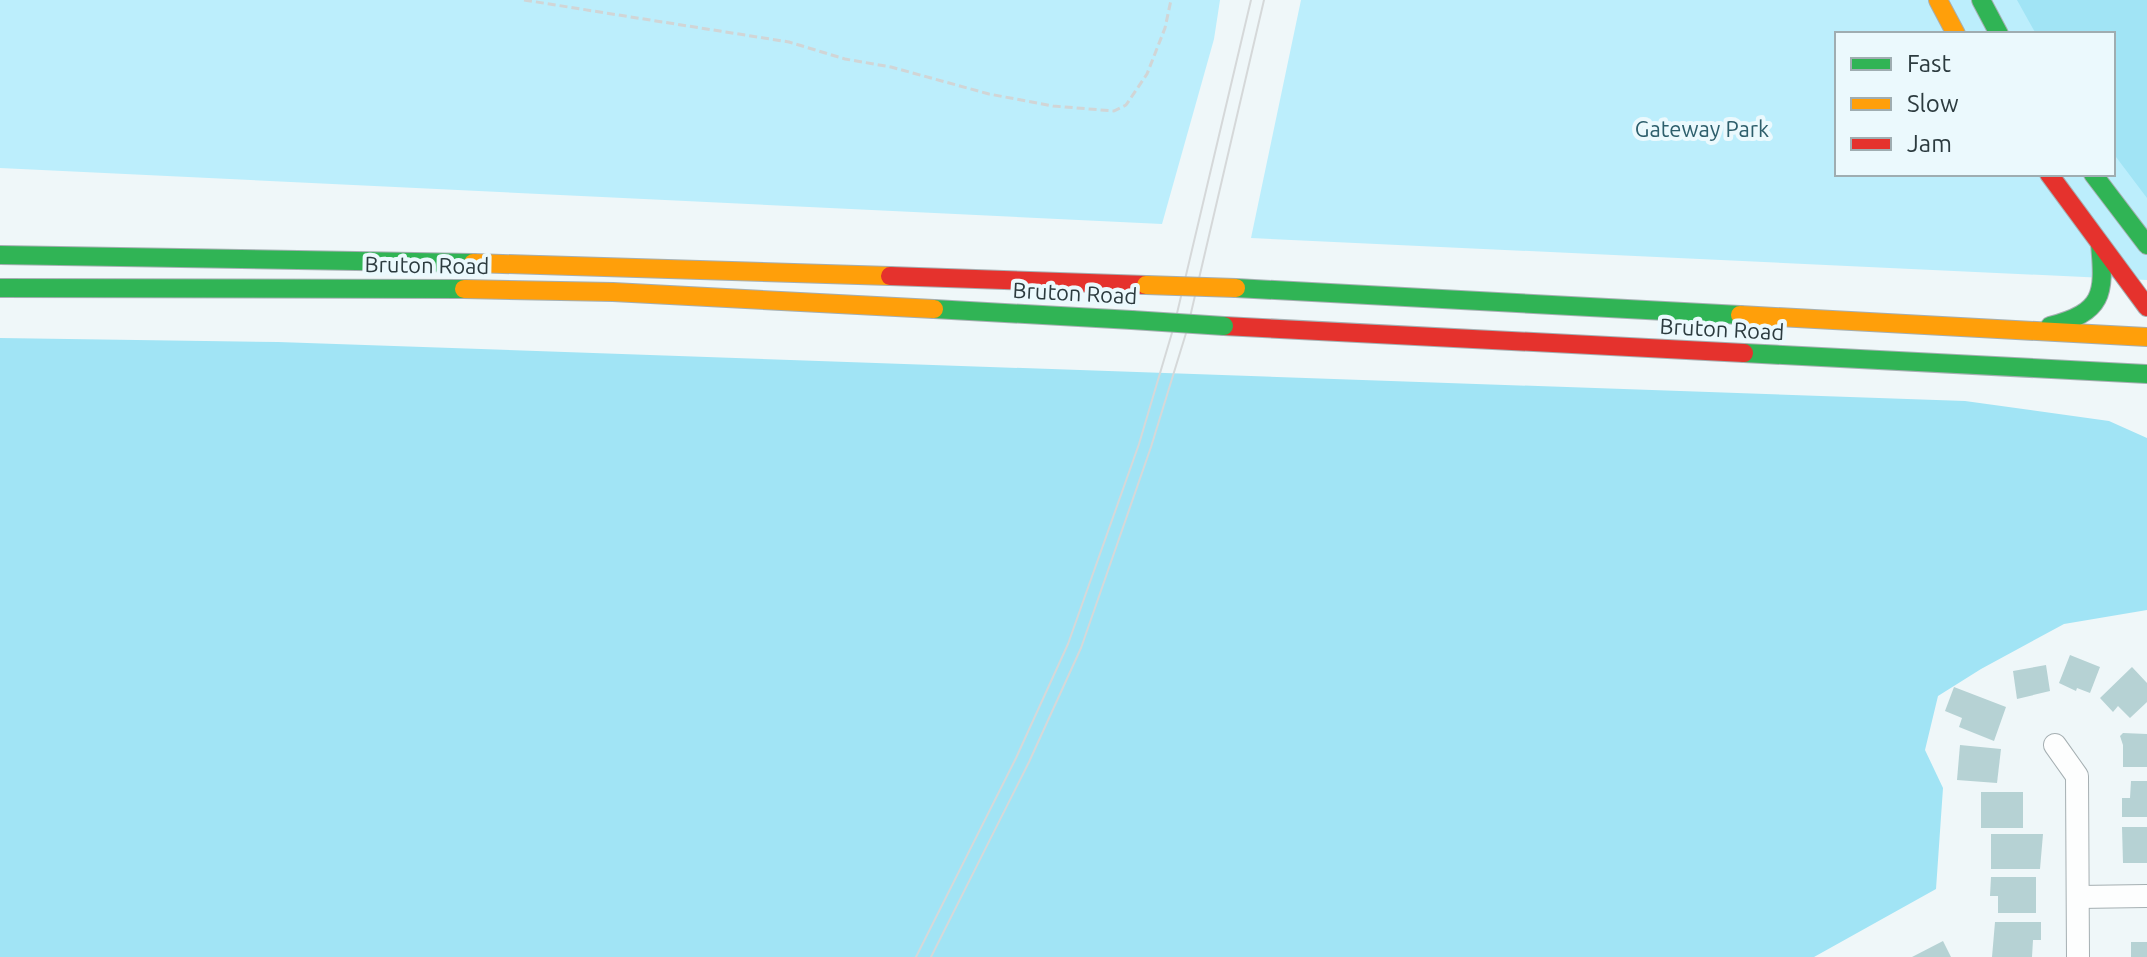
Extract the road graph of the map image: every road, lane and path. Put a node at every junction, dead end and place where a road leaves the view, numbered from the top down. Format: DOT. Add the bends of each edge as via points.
graph roads {
  1 [pos="524,0"];
  2 [pos="1171,0"];
  3 [pos="1938,0"];
  4 [pos="1981,0"];
  5 [pos="1955,32"];
  6 [pos="1998,32"];
  7 [pos="2050,176"];
  8 [pos="2095,176"];
  9 [pos="2100,244"];
  10 [pos="2147,245"];
  11 [pos="0,255"];
  12 [pos="346,261"];
  13 [pos="347,287"];
  14 [pos="0,288"];
  15 [pos="2147,307"];
  16 [pos="2028,330"];
  17 [pos="2147,337"];
  18 [pos="2147,374"];
  19 [pos="2055,745"];
  20 [pos="2147,896"];
  21 [pos="2079,897"];
  22 [pos="2078,957"];
  1 -- 2 [label="path" via="789,42 989,94 1114,111 1126,105 1147,74"];
  3 -- 5 [label="main road"];
  4 -- 6 [label="main road"];
  7 -- 9 [label="main road"];
  8 -- 10 [label="main road"];
  9 -- 15 [label="main road"];
  9 -- 16 [label="main road" via="2102,287 2097,302 2078,320"];
  11 -- 12 [label="main road, Bruton Road"];
  12 -- 13 [label="main road"];
  12 -- 16 [label="main road, Bruton Road, bridge" via="1236,288"];
  13 -- 14 [label="main road, Bruton Road"];
  13 -- 18 [label="main road, Bruton Road, bridge" via="613,292"];
  16 -- 17 [label="main road, Bruton Road"];
  19 -- 21 [label="street" via="2077,776"];
  20 -- 21 [label="street"];
  21 -- 22 [label="street"];
}
